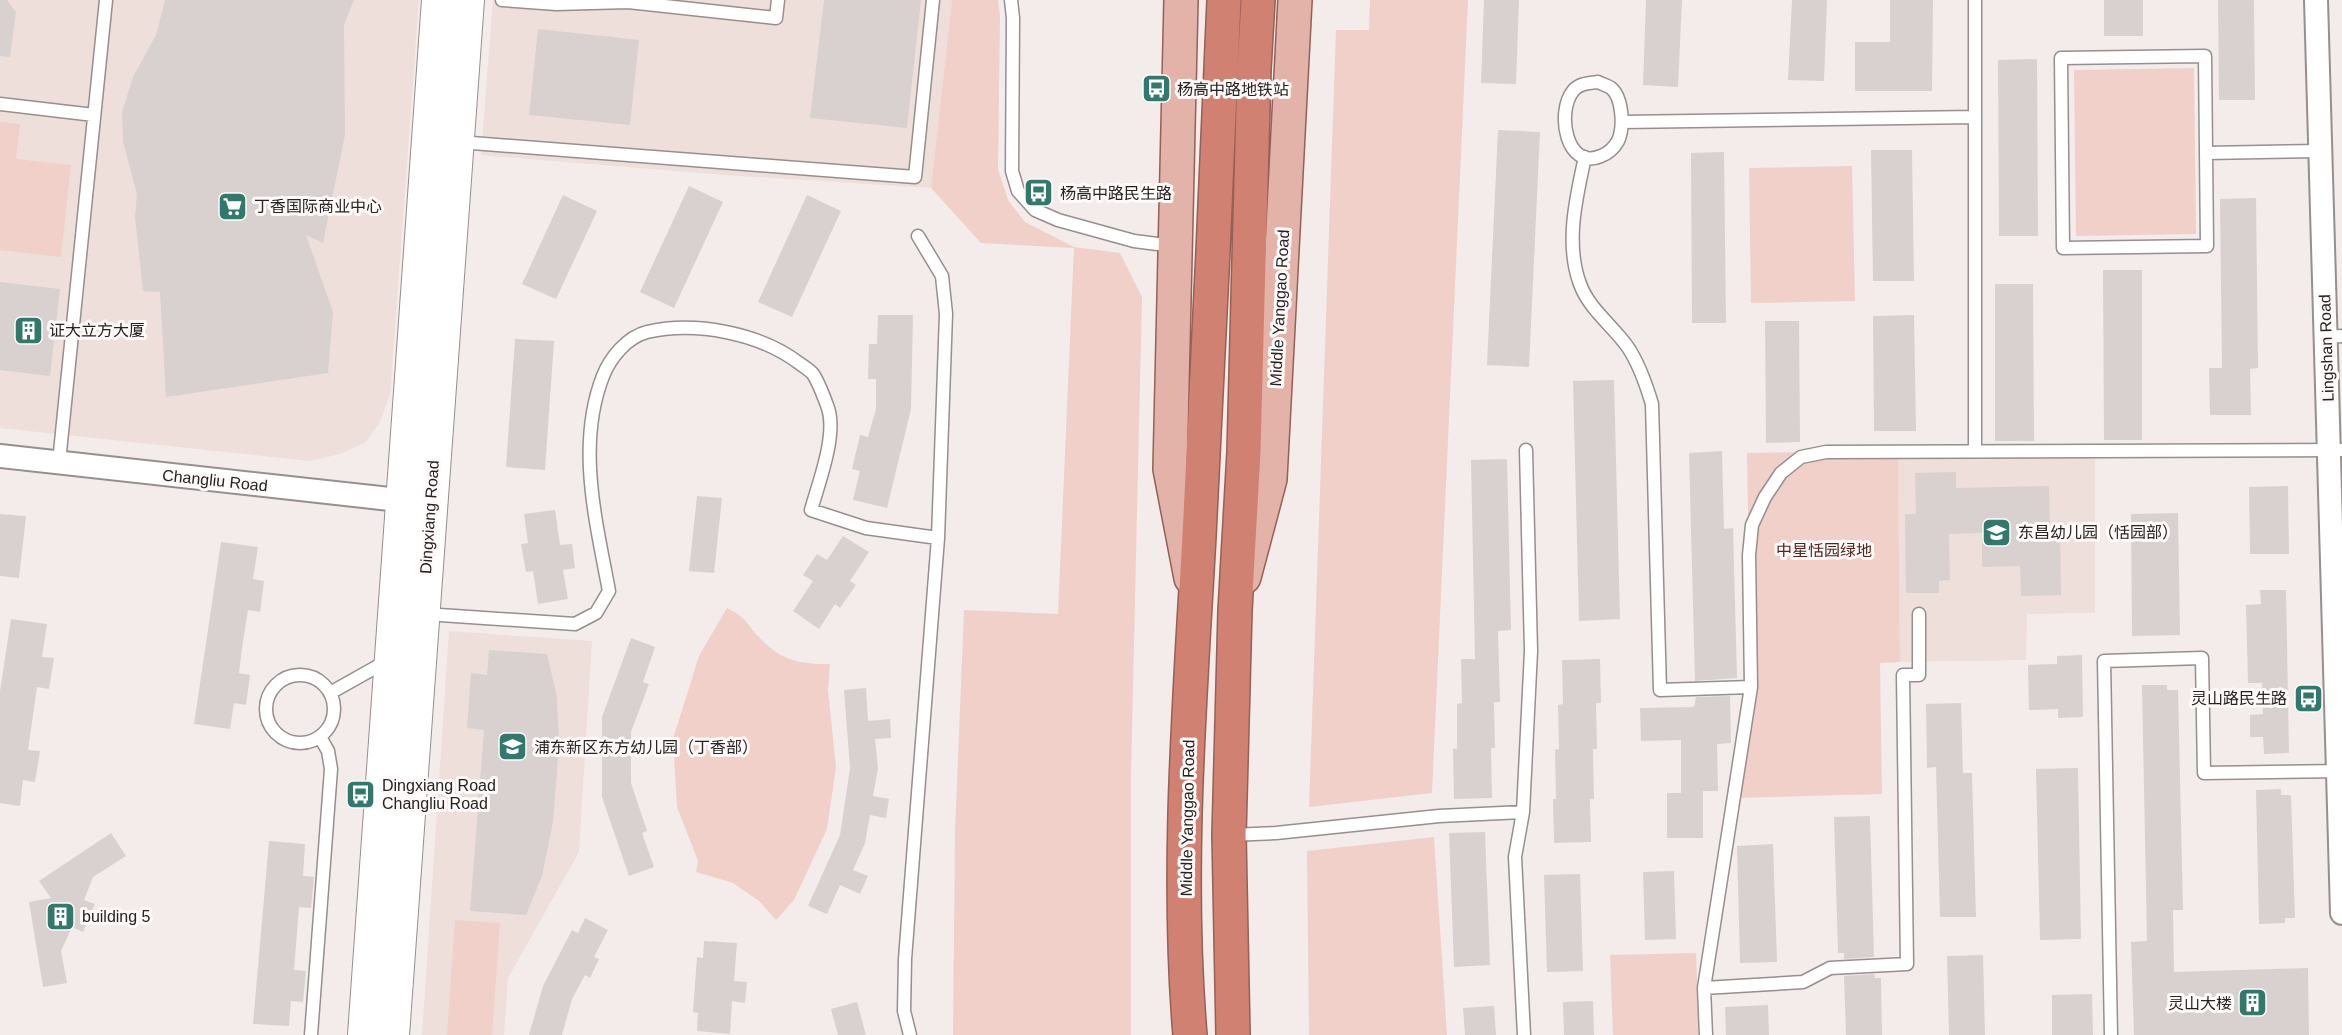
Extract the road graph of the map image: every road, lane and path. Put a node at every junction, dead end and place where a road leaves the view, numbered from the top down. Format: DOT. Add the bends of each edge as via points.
graph roads {
  1 [pos="106,0"];
  2 [pos="438,0"];
  3 [pos="468,0"];
  4 [pos="502,0"];
  5 [pos="778,0"];
  6 [pos="933,0"];
  7 [pos="1011,0"];
  8 [pos="1181,0"];
  9 [pos="1224,0"];
  10 [pos="1258,0"];
  11 [pos="1295,0"];
  12 [pos="1975,0"];
  13 [pos="2316,0"];
  14 [pos="0,104"];
  15 [pos="94,115"];
  16 [pos="1975,117"];
  17 [pos="1622,122"];
  18 [pos="457,141"];
  19 [pos="2320,151"];
  20 [pos="2206,153"];
  21 [pos="1585,157"];
  22 [pos="918,236"];
  23 [pos="1174,246"];
  24 [pos="2334,337"];
  25 [pos="1526,450"];
  26 [pos="1975,450"];
  27 [pos="2335,450"];
  28 [pos="0,456"];
  29 [pos="59,462"];
  30 [pos="417,502"];
  31 [pos="938,538"];
  32 [pos="1195,600"];
  33 [pos="1235,611"];
  34 [pos="423,614"];
  35 [pos="1919,614"];
  36 [pos="392,659"];
  37 [pos="1751,687"];
  38 [pos="330,693"];
  39 [pos="320,737"];
  40 [pos="2341,771"];
  41 [pos="1523,813"];
  42 [pos="1229,835"];
  43 [pos="2342,913"];
  44 [pos="1704,988"];
  45 [pos="311,1035"];
  46 [pos="364,1035"];
  47 [pos="393,1035"];
  48 [pos="910,1035"];
  49 [pos="1190,1035"];
  50 [pos="1233,1035"];
  51 [pos="1524,1035"];
  52 [pos="1706,1035"];
  53 [pos="2110,1035"];
  1 -- 15 [label="lane"];
  2 -- 30 [label="street, Dingxiang Road"];
  3 -- 18 [label="street, Dingxiang Road"];
  4 -- 5 [label="lane" via="556,4 628,2 776,18"];
  6 -- 18 [label="lane" via="915,177"];
  7 -- 23 [label="lane" via="1012,171 1018,191 1035,210 1058,220 1134,241"];
  8 -- 23 [label="main road, Middle Yanggao Road"];
  9 -- 32 [label="highway, Middle Yanggao Road"];
  10 -- 33 [label="highway, Middle Yanggao Road" via="1245,427"];
  11 -- 33 [label="main road, Middle Yanggao Road" via="1270,479"];
  12 -- 16 [label="lane"];
  13 -- 19 [label="street, Lingshan Road"];
  14 -- 15 [label="lane"];
  15 -- 29 [label="lane"];
  16 -- 17 [label="lane"];
  16 -- 26 [label="lane"];
  17 -- 21 [label="lane" via="1610,152 1598,158"];
  17 -- 21 [label="lane" via="1612,89 1598,82 1573,90 1564,121 1566,137 1573,149"];
  18 -- 30 [label="street, Dingxiang Road"];
  19 -- 20 [label="lane"];
  19 -- 24 [label="street, Lingshan Road"];
  20 -- 20 [label="lane" via="2205,56 2061,58 2063,248 2207,246"];
  21 -- 37 [label="lane" via="1576,194 1572,246 1580,284 1597,312 1626,346 1643,375 1652,404 1660,690"];
  22 -- 31 [label="lane" via="942,276 946,314"];
  23 -- 32 [label="main road, Middle Yanggao Road" via="1170,469"];
  24 -- 27 [label="street, Lingshan Road"];
  25 -- 41 [label="lane" via="1531,651"];
  26 -- 27 [label="lane"];
  26 -- 37 [label="lane" via="1826,452 1801,457 1781,473 1752,525"];
  27 -- 40 [label="street, Lingshan Road"];
  28 -- 29 [label="street, Changliu Road"];
  29 -- 30 [label="street, Changliu Road"];
  30 -- 34 [label="street, Dingxiang Road"];
  30 -- 36 [label="street, Dingxiang Road"];
  31 -- 34 [label="lane" via="866,528 811,510 830,444 829,410 813,373 785,353 746,336 692,328 645,332 620,348 603,375 590,427 589,471 609,591 596,613 574,624"];
  31 -- 48 [label="lane" via="905,959 904,1011"];
  32 -- 49 [label="highway, Middle Yanggao Road" via="1185,854"];
  33 -- 42 [label="highway, Middle Yanggao Road"];
  34 -- 47 [label="street, Dingxiang Road"];
  35 -- 44 [label="lane" via="1918,675 1903,675 1907,964 1830,968 1803,982"];
  36 -- 38 [label="lane"];
  36 -- 46 [label="street, Dingxiang Road"];
  37 -- 44 [label="lane"];
  38 -- 39 [label="lane" via="334,713 331,725"];
  38 -- 39 [label="lane" via="314,678 293,676 275,687 266,706 267,718 280,737 302,744"];
  39 -- 45 [label="lane" via="328,751 331,769"];
  40 -- 43 [label="street, Lingshan Road"];
  40 -- 53 [label="lane" via="2204,773 2202,658 2104,661"];
  41 -- 42 [label="lane" via="1439,816"];
  41 -- 51 [label="lane" via="1515,857"];
  42 -- 50 [label="highway, Middle Yanggao Road"];
  44 -- 52 [label="lane"];
}
